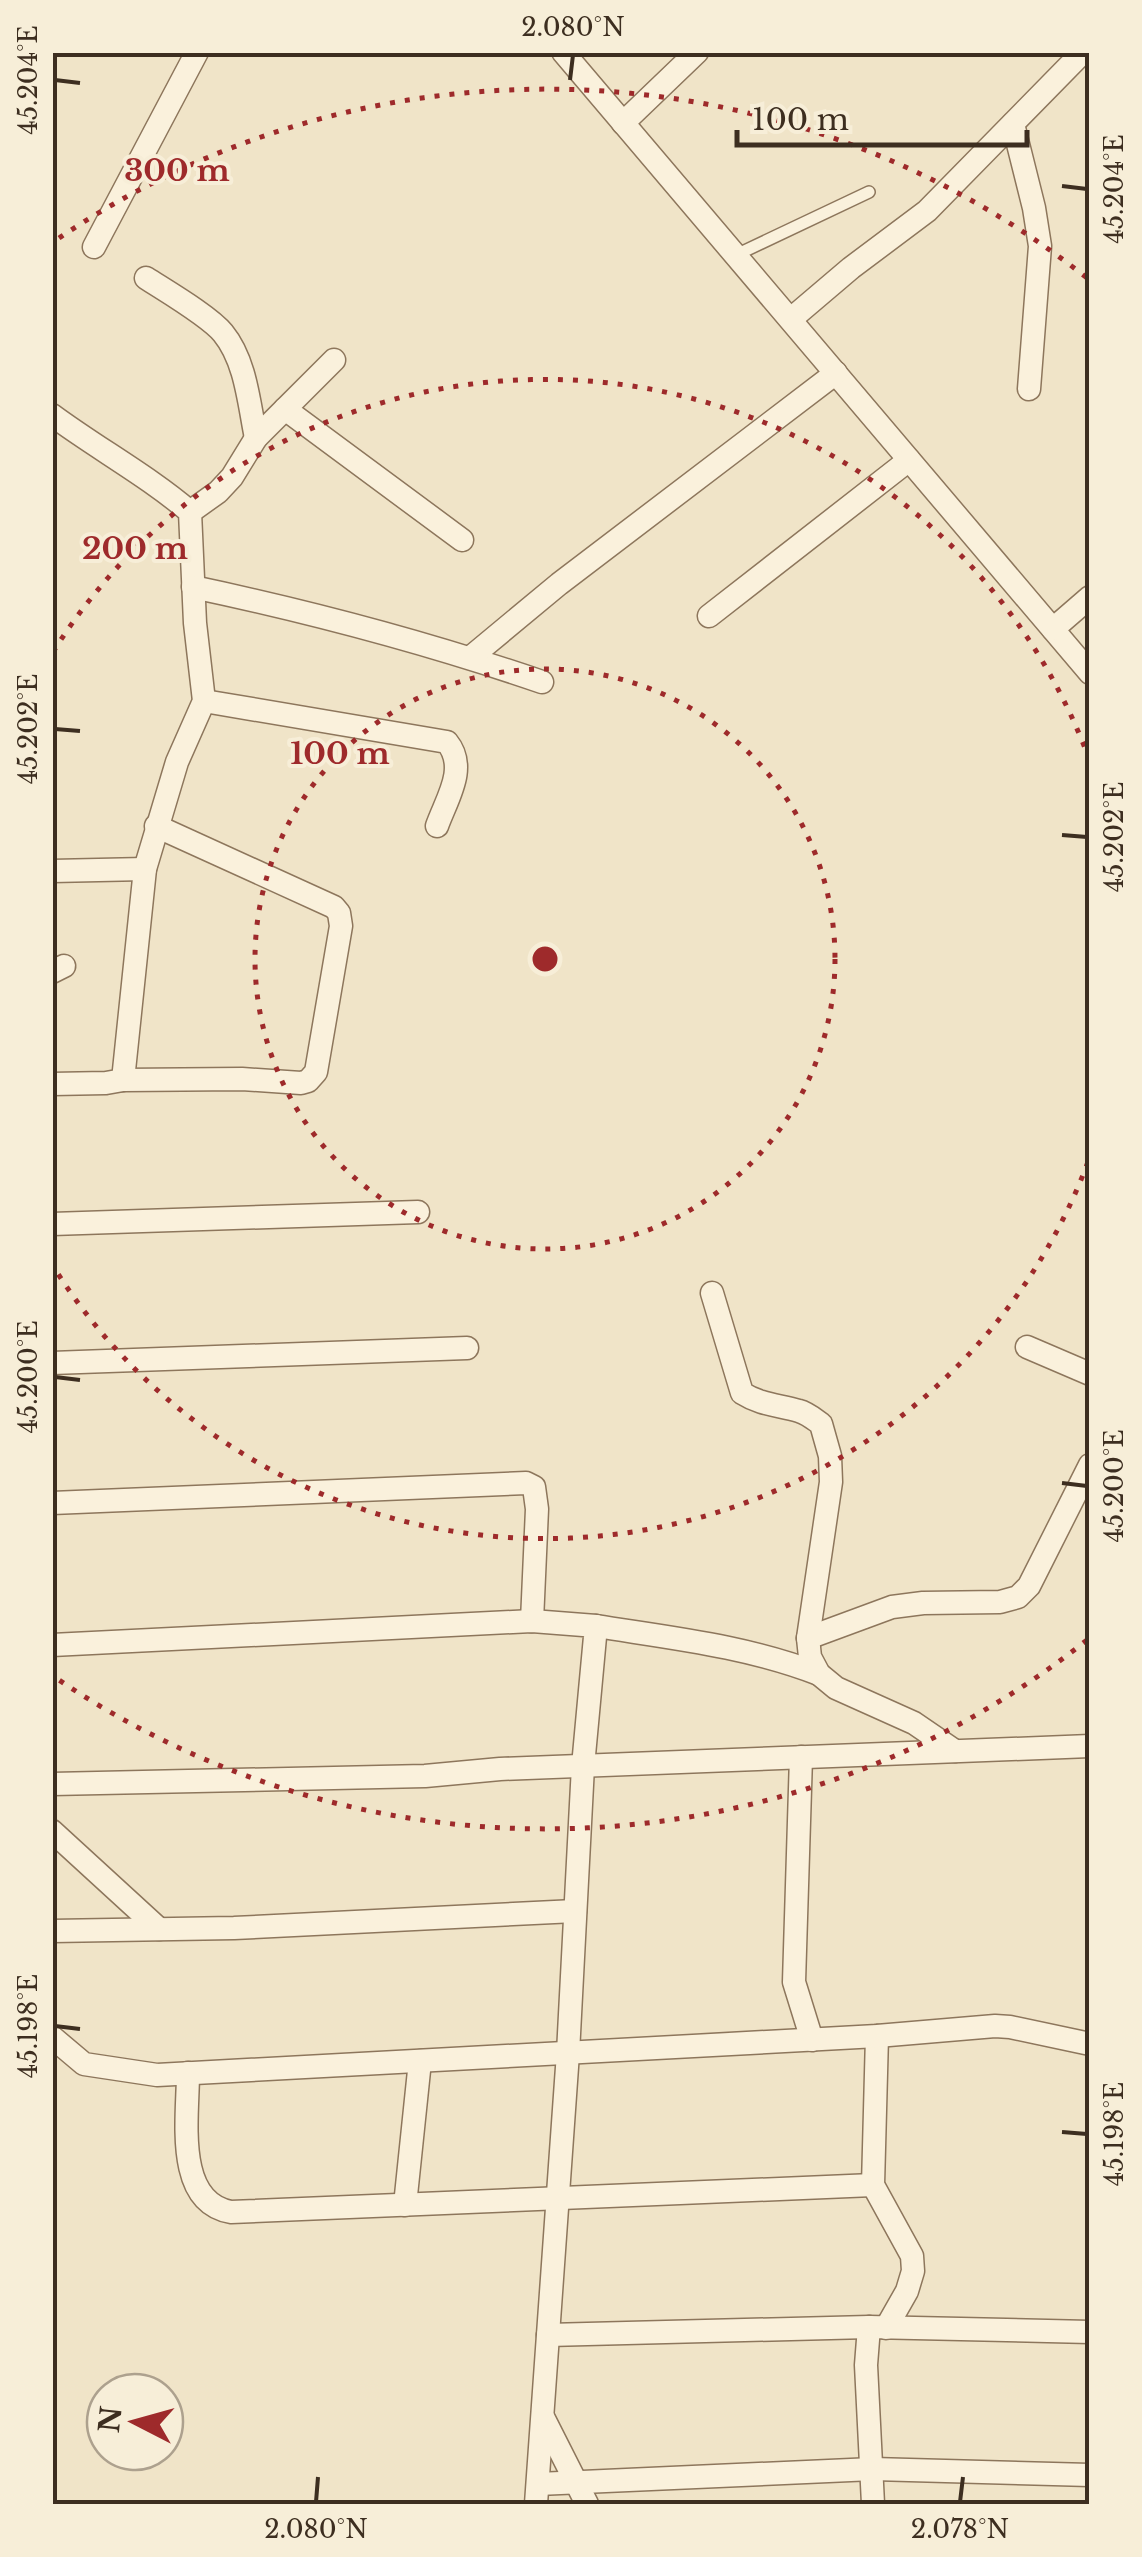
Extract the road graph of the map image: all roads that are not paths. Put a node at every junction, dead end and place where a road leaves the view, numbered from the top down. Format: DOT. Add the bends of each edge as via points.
graph roads {
  1 [pos="197,52"];
  2 [pos="563,52"];
  3 [pos="697,52"];
  4 [pos="1083,52"];
  5 [pos="623,123"];
  6 [pos="1012,124"];
  7 [pos="869,192"];
  8 [pos="94,247"];
  9 [pos="736,255"];
  10 [pos="146,278"];
  11 [pos="791,318"];
  12 [pos="334,360"];
  13 [pos="836,372"];
  14 [pos="1029,389"];
  15 [pos="285,409"];
  16 [pos="52,415"];
  17 [pos="256,438"];
  18 [pos="909,460"];
  19 [pos="190,512"];
  20 [pos="462,540"];
  21 [pos="193,587"];
  22 [pos="1090,596"];
  23 [pos="709,616"];
  24 [pos="1052,630"];
  25 [pos="471,658"];
  26 [pos="1090,673"];
  27 [pos="542,682"];
  28 [pos="204,701"];
  29 [pos="156,826"];
  30 [pos="436,826"];
  31 [pos="145,869"];
  32 [pos="52,871"];
  33 [pos="123,1080"];
  34 [pos="52,1084"];
  35 [pos="418,1212"];
  36 [pos="52,1224"];
  37 [pos="712,1293"];
  38 [pos="1027,1346"];
  39 [pos="466,1348"];
  40 [pos="52,1364"];
  41 [pos="1090,1374"];
  42 [pos="1090,1465"];
  43 [pos="52,1503"];
  44 [pos="532,1620"];
  45 [pos="596,1626"];
  46 [pos="808,1638"];
  47 [pos="52,1645"];
  48 [pos="819,1674"];
  49 [pos="1090,1746"];
  50 [pos="955,1751"];
  51 [pos="800,1757"];
  52 [pos="584,1766"];
  53 [pos="52,1784"];
  54 [pos="52,1831"];
  55 [pos="575,1911"];
  56 [pos="158,1930"];
  57 [pos="52,1931"];
  58 [pos="877,2036"];
  59 [pos="52,2037"];
  60 [pos="812,2040"];
  61 [pos="1090,2044"];
  62 [pos="568,2053"];
  63 [pos="420,2061"];
  64 [pos="188,2073"];
  65 [pos="873,2185"];
  66 [pos="558,2198"];
  67 [pos="405,2205"];
  68 [pos="878,2328"];
  69 [pos="1090,2332"];
  70 [pos="548,2335"];
  71 [pos="542,2416"];
  72 [pos="873,2468"];
  73 [pos="1090,2475"];
  74 [pos="574,2482"];
  75 [pos="537,2494"];
  76 [pos="586,2504"];
  77 [pos="873,2504"];
  1 -- 8 [label="street"];
  2 -- 5 [label="street"];
  3 -- 5 [label="street"];
  4 -- 6 [label="street"];
  5 -- 9 [label="street"];
  6 -- 11 [label="street" via="927,210"];
  6 -- 14 [label="street" via="1040,246"];
  7 -- 9 [label="lane"];
  9 -- 11 [label="street"];
  10 -- 17 [label="street" via="220,329 231,344"];
  11 -- 13 [label="street"];
  12 -- 15 [label="street"];
  13 -- 18 [label="street"];
  13 -- 25 [label="street"];
  15 -- 17 [label="street"];
  15 -- 20 [label="street"];
  16 -- 19 [label="street"];
  17 -- 19 [label="street" via="232,477"];
  18 -- 23 [label="street"];
  18 -- 24 [label="street"];
  19 -- 21 [label="street"];
  21 -- 25 [label="street"];
  21 -- 28 [label="street"];
  22 -- 24 [label="street"];
  24 -- 26 [label="street"];
  25 -- 27 [label="street"];
  28 -- 29 [label="street"];
  28 -- 30 [label="street" via="447,742 458,770"];
  29 -- 31 [label="street"];
  29 -- 33 [label="street" via="334,907 341,926 316,1072 308,1082"];
  31 -- 32 [label="street"];
  31 -- 33 [label="street"];
  33 -- 34 [label="street"];
  35 -- 36 [label="street"];
  37 -- 46 [label="street" via="742,1394 822,1424 830,1482"];
  38 -- 41 [label="street"];
  39 -- 40 [label="street"];
  42 -- 46 [label="street" via="1018,1597 892,1607"];
  43 -- 44 [label="street" via="526,1483 534,1488 537,1509"];
  44 -- 45 [label="street"];
  44 -- 47 [label="street"];
  45 -- 48 [label="street" via="745,1650"];
  45 -- 52 [label="street"];
  46 -- 48 [label="street"];
  48 -- 50 [label="street" via="914,1722"];
  49 -- 50 [label="street"];
  50 -- 51 [label="street"];
  51 -- 52 [label="street"];
  51 -- 60 [label="street" via="794,1982"];
  52 -- 53 [label="street"];
  52 -- 55 [label="street"];
  54 -- 56 [label="street"];
  55 -- 56 [label="street"];
  55 -- 62 [label="street"];
  56 -- 57 [label="street"];
  58 -- 60 [label="street"];
  58 -- 61 [label="street" via="995,2026"];
  58 -- 65 [label="street"];
  59 -- 64 [label="street" via="84,2064"];
  60 -- 62 [label="street"];
  62 -- 63 [label="street"];
  62 -- 66 [label="street"];
  63 -- 64 [label="street"];
  63 -- 67 [label="street"];
  64 -- 67 [label="street" via="188,2156 200,2195 218,2210"];
  65 -- 66 [label="street"];
  65 -- 68 [label="street" via="912,2256 907,2291"];
  66 -- 67 [label="street"];
  66 -- 70 [label="street"];
  68 -- 69 [label="street"];
  68 -- 70 [label="street"];
  68 -- 72 [label="street" via="866,2366"];
  70 -- 71 [label="street"];
  71 -- 74 [label="street"];
  71 -- 75 [label="street"];
  72 -- 73 [label="street"];
  72 -- 74 [label="street"];
  72 -- 77 [label="street"];
  74 -- 75 [label="street"];
  74 -- 76 [label="street"];
}
